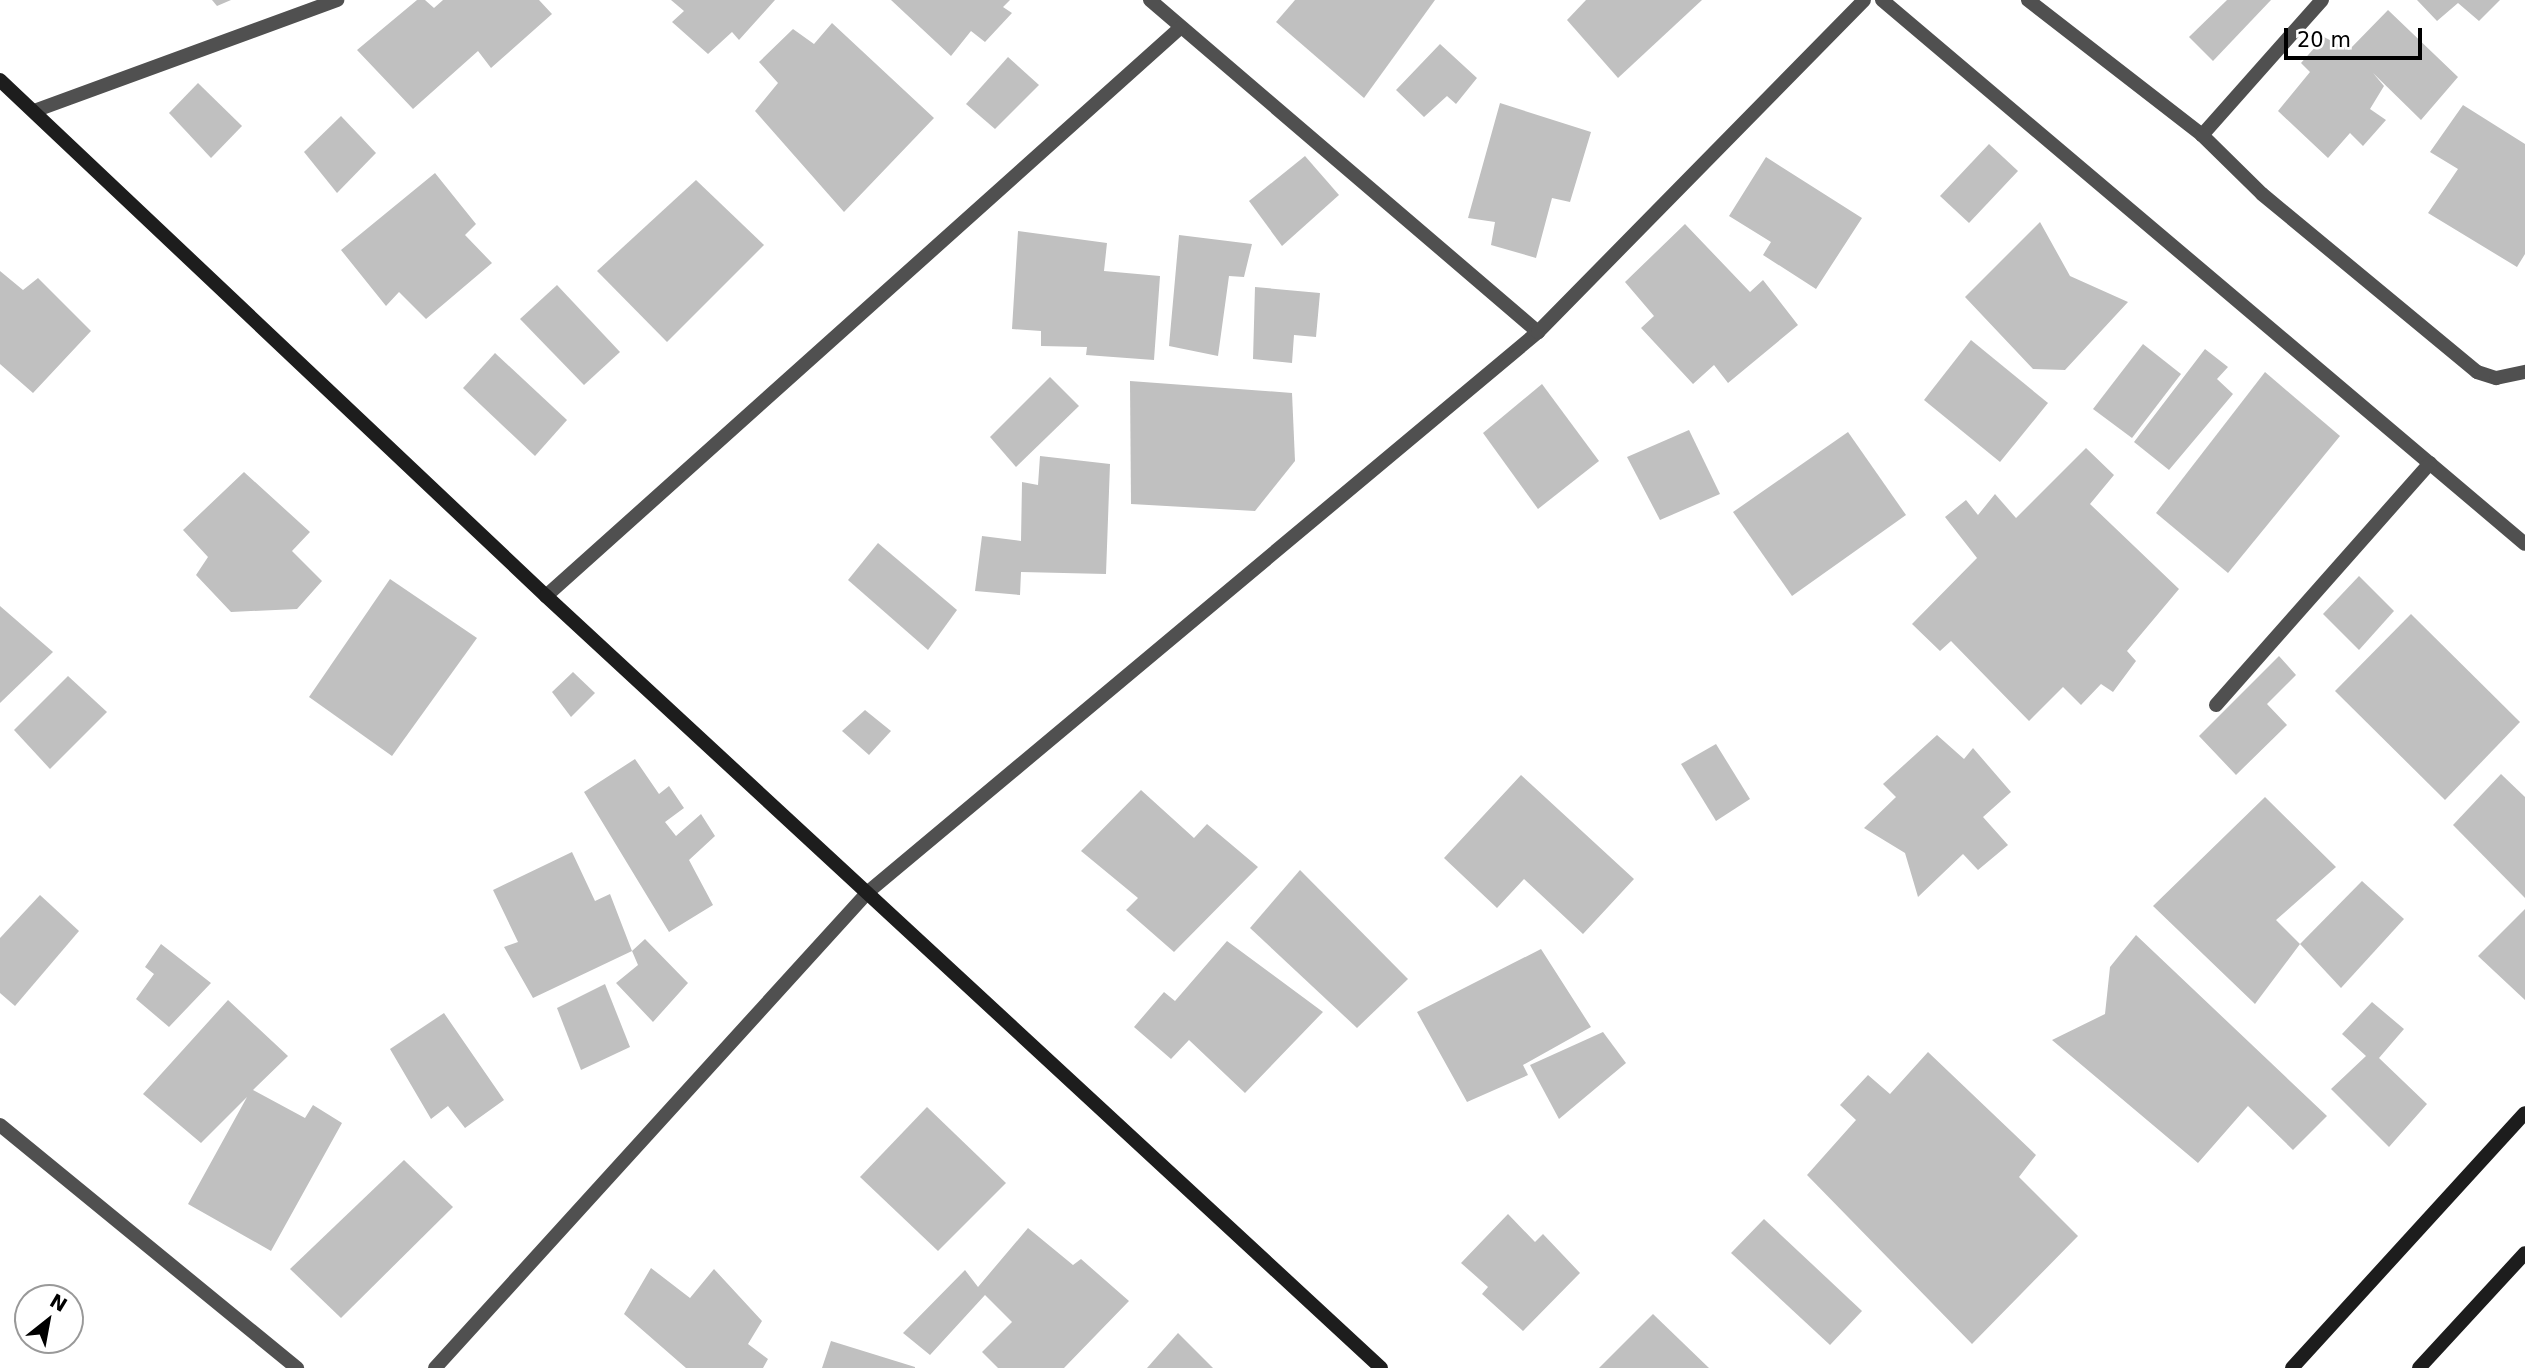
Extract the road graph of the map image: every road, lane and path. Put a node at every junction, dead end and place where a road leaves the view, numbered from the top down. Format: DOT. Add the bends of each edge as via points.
graph roads {
  1 [pos="338,0"];
  2 [pos="1150,0"];
  3 [pos="1864,0"];
  4 [pos="1882,0"];
  5 [pos="2028,0"];
  6 [pos="2322,0"];
  7 [pos="1180,28"];
  8 [pos="0,80"];
  9 [pos="34,111"];
  10 [pos="2202,135"];
  11 [pos="1538,332"];
  12 [pos="2525,372"];
  13 [pos="2430,463"];
  14 [pos="2525,544"];
  15 [pos="546,596"];
  16 [pos="2216,705"];
  17 [pos="868,892"];
  18 [pos="2525,1112"];
  19 [pos="0,1125"];
  20 [pos="2525,1253"];
  21 [pos="297,1368"];
  22 [pos="435,1368"];
  23 [pos="1381,1368"];
  24 [pos="2292,1368"];
  25 [pos="2419,1368"];
  1 -- 9 [label="street"];
  2 -- 7 [label="street"];
  3 -- 11 [label="street"];
  4 -- 13 [label="street"];
  5 -- 10 [label="street"];
  6 -- 10 [label="street"];
  7 -- 11 [label="street"];
  7 -- 15 [label="street"];
  8 -- 9 [label="street"];
  9 -- 15 [label="street"];
  10 -- 12 [label="street" via="2262,194 2477,372 2496,378"];
  11 -- 17 [label="street"];
  13 -- 14 [label="street"];
  13 -- 16 [label="street"];
  15 -- 17 [label="street"];
  17 -- 22 [label="street"];
  17 -- 23 [label="street"];
  18 -- 24 [label="street"];
  19 -- 21 [label="street"];
  20 -- 25 [label="street"];
}
